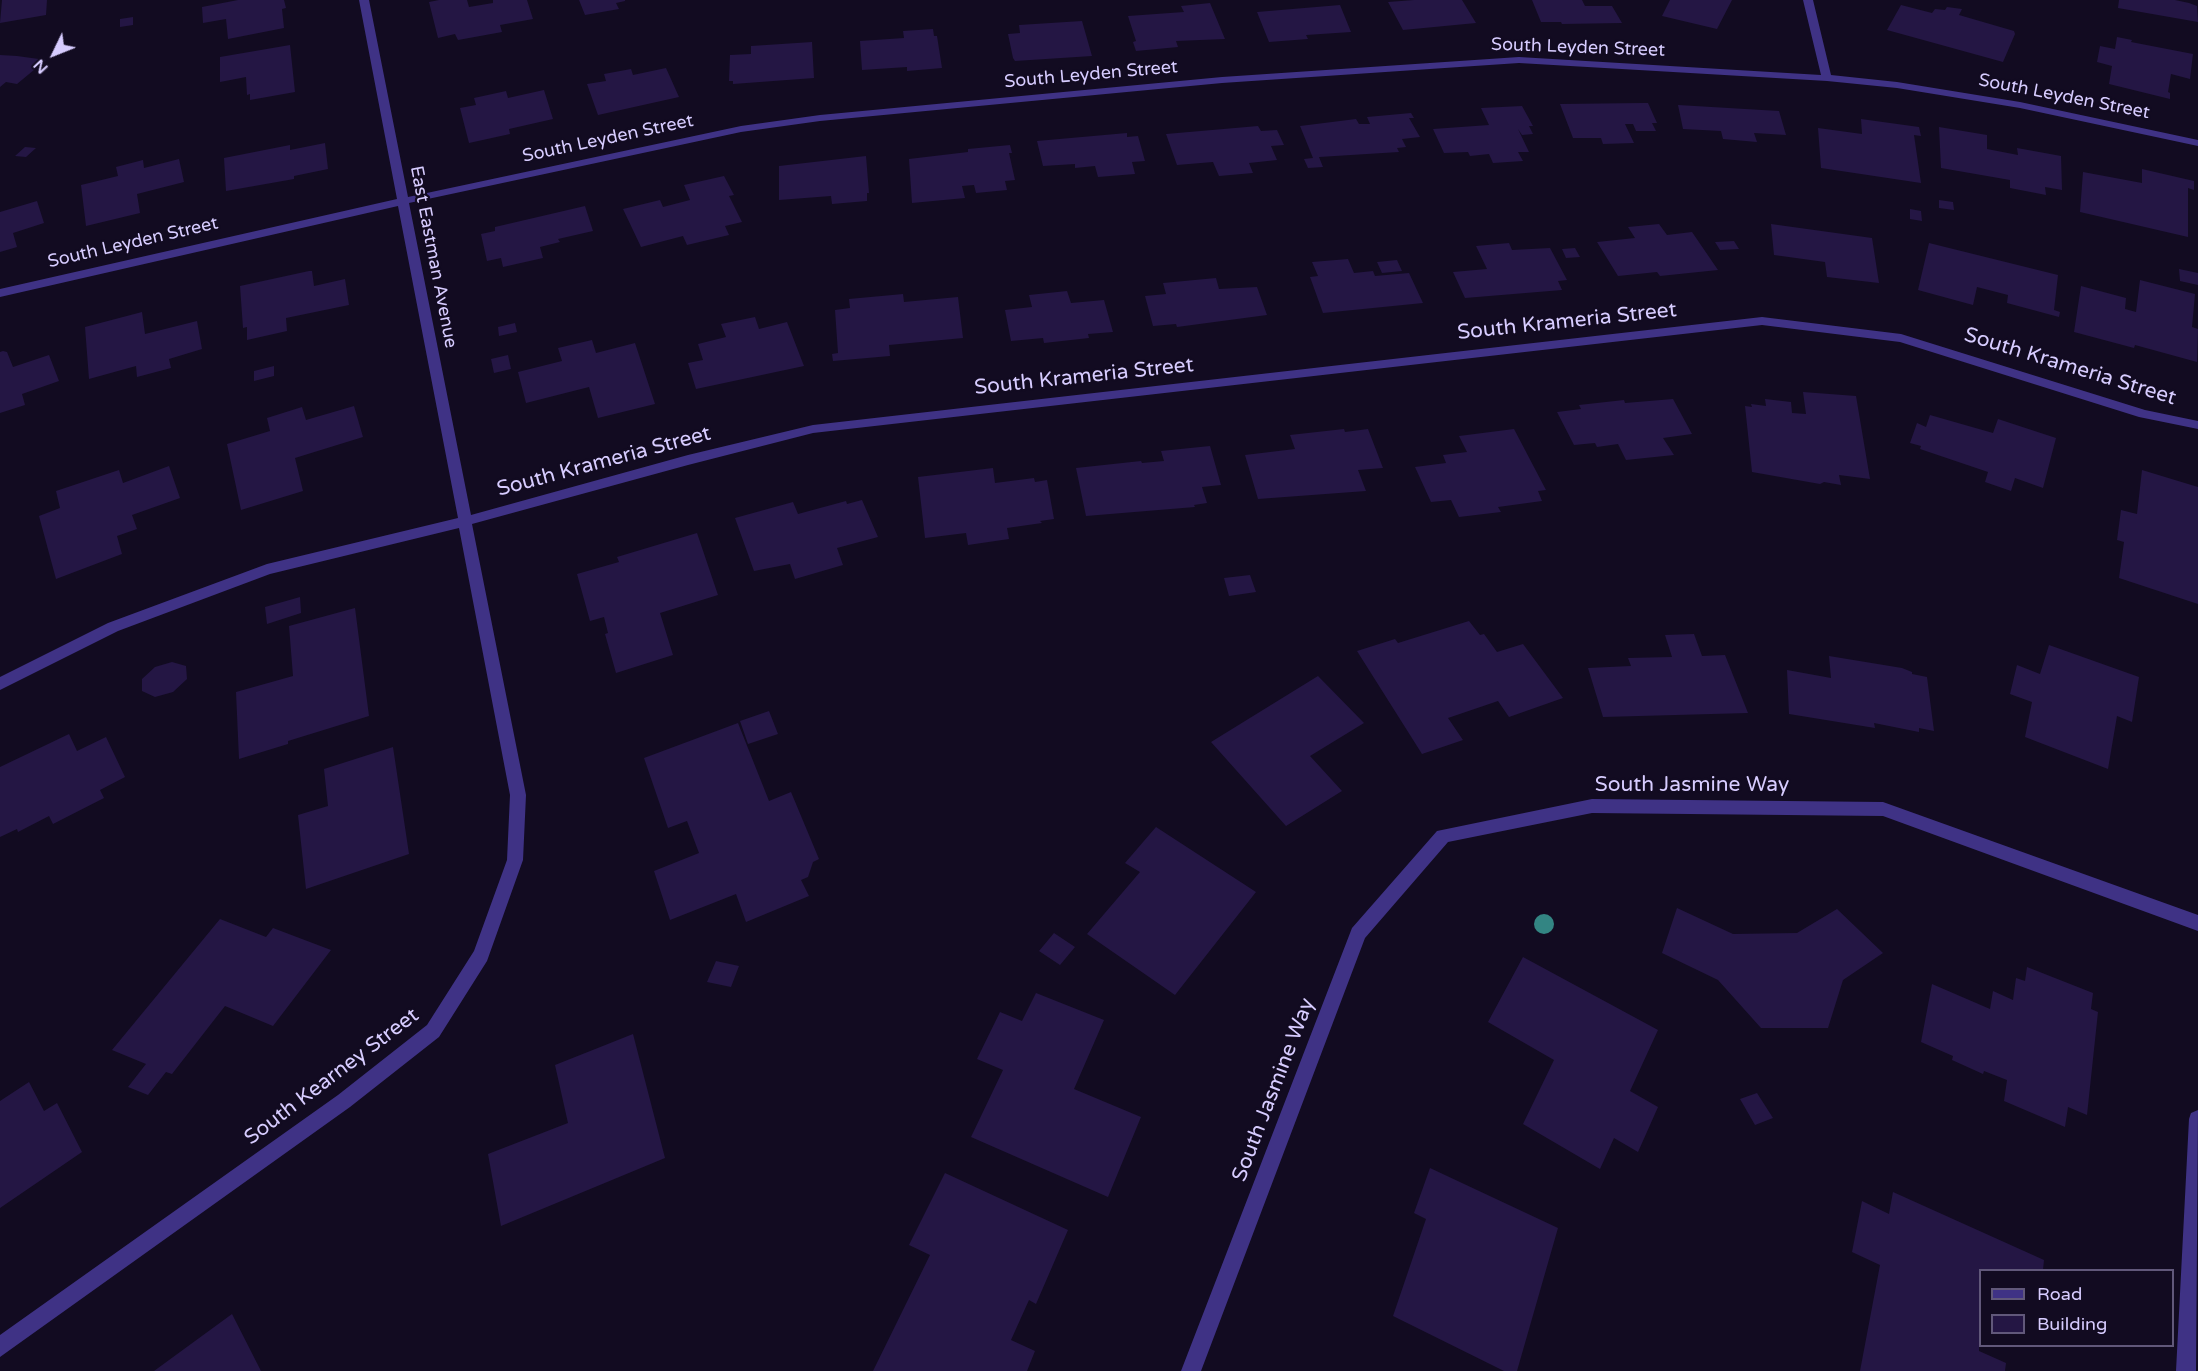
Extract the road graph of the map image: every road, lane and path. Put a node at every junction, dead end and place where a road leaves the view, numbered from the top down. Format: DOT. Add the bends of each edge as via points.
graph roads {
  1 [pos="364,0"];
  2 [pos="1808,0"];
  3 [pos="1827,78"];
  4 [pos="2198,143"];
  5 [pos="404,201"];
  6 [pos="0,293"];
  7 [pos="2198,425"];
  8 [pos="466,521"];
  9 [pos="0,684"];
  10 [pos="2198,923"];
  11 [pos="2198,1119"];
  12 [pos="0,1347"];
  13 [pos="1191,1371"];
  14 [pos="2186,1371"];
  1 -- 5 [label="street, East Eastman Avenue"];
  2 -- 3 [label="street"];
  3 -- 4 [label="street, South Leyden Street" via="2020,105"];
  3 -- 5 [label="street, South Leyden Street" via="1519,60 1222,80 741,129"];
  5 -- 6 [label="street, South Leyden Street"];
  5 -- 8 [label="street, East Eastman Avenue"];
  7 -- 8 [label="street, South Krameria Street" via="2144,414 1900,338 1762,321 813,429"];
  8 -- 9 [label="street, South Krameria Street" via="267,569 113,627"];
  8 -- 12 [label="street, South Kearney Street" via="518,795 515,860 480,955 433,1032 344,1101"];
  10 -- 13 [label="street, South Jasmine Way" via="1883,809 1592,806 1443,836 1358,933"];
  11 -- 14 [label="street"];
}
